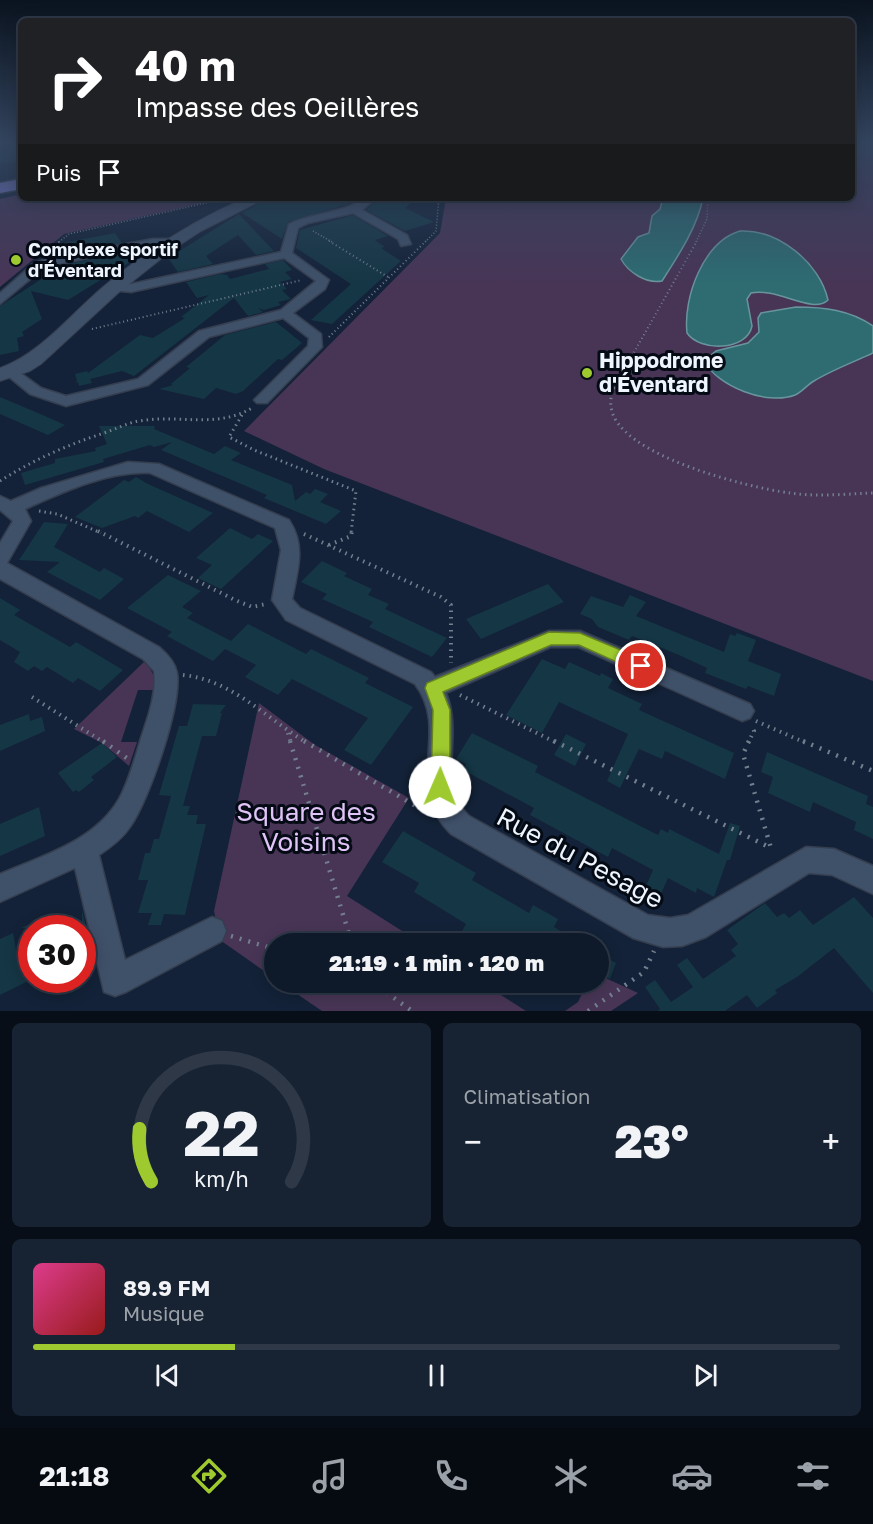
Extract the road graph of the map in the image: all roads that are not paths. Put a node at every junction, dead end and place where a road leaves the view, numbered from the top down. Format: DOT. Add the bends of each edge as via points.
graph roads {
  1 [pos="252,201"];
  2 [pos="367,201"];
  3 [pos="355,210"];
  4 [pos="169,242"];
  5 [pos="405,244"];
  6 [pos="286,254"];
  7 [pos="114,286"];
  8 [pos="0,300"];
  9 [pos="285,313"];
  10 [pos="5,373"];
  11 [pos="262,400"];
  12 [pos="6,505"];
  13 [pos="0,559"];
  14 [pos="0,567"];
  15 [pos="444,685"];
  16 [pos="742,711"];
  17 [pos="84,849"];
  18 [pos="873,880"];
  19 [pos="0,888"];
  20 [pos="212,931"];
  1 -- 4 [label="street" via="210,218"];
  2 -- 3 [label="street"];
  3 -- 5 [label="street" via="403,237"];
  3 -- 6 [label="street" via="298,222 293,226"];
  4 -- 7 [label="street"];
  4 -- 8 [label="street" via="50,262 36,267"];
  6 -- 7 [label="street" via="133,287"];
  6 -- 9 [label="street" via="323,280 321,286"];
  7 -- 10 [label="street" via="34,360"];
  9 -- 10 [label="street" via="213,330 143,382 76,400 57,400"];
  9 -- 11 [label="street" via="316,337 315,347"];
  12 -- 13 [label="street" via="21,515 22,521"];
  12 -- 15 [label="street" via="128,467 153,468 273,519 287,530 291,542 282,600 293,614"];
  14 -- 17 [label="street" via="163,663 166,689 133,798 108,834"];
  15 -- 16 [label="street" via="549,639 564,637 580,639"];
  15 -- 18 [label="street, Rue du Pesage" via="440,787 449,814 460,825 643,928 679,934 696,927 806,860 834,861"];
  17 -- 19 [label="street"];
  17 -- 20 [label="street" via="115,981"];
}
